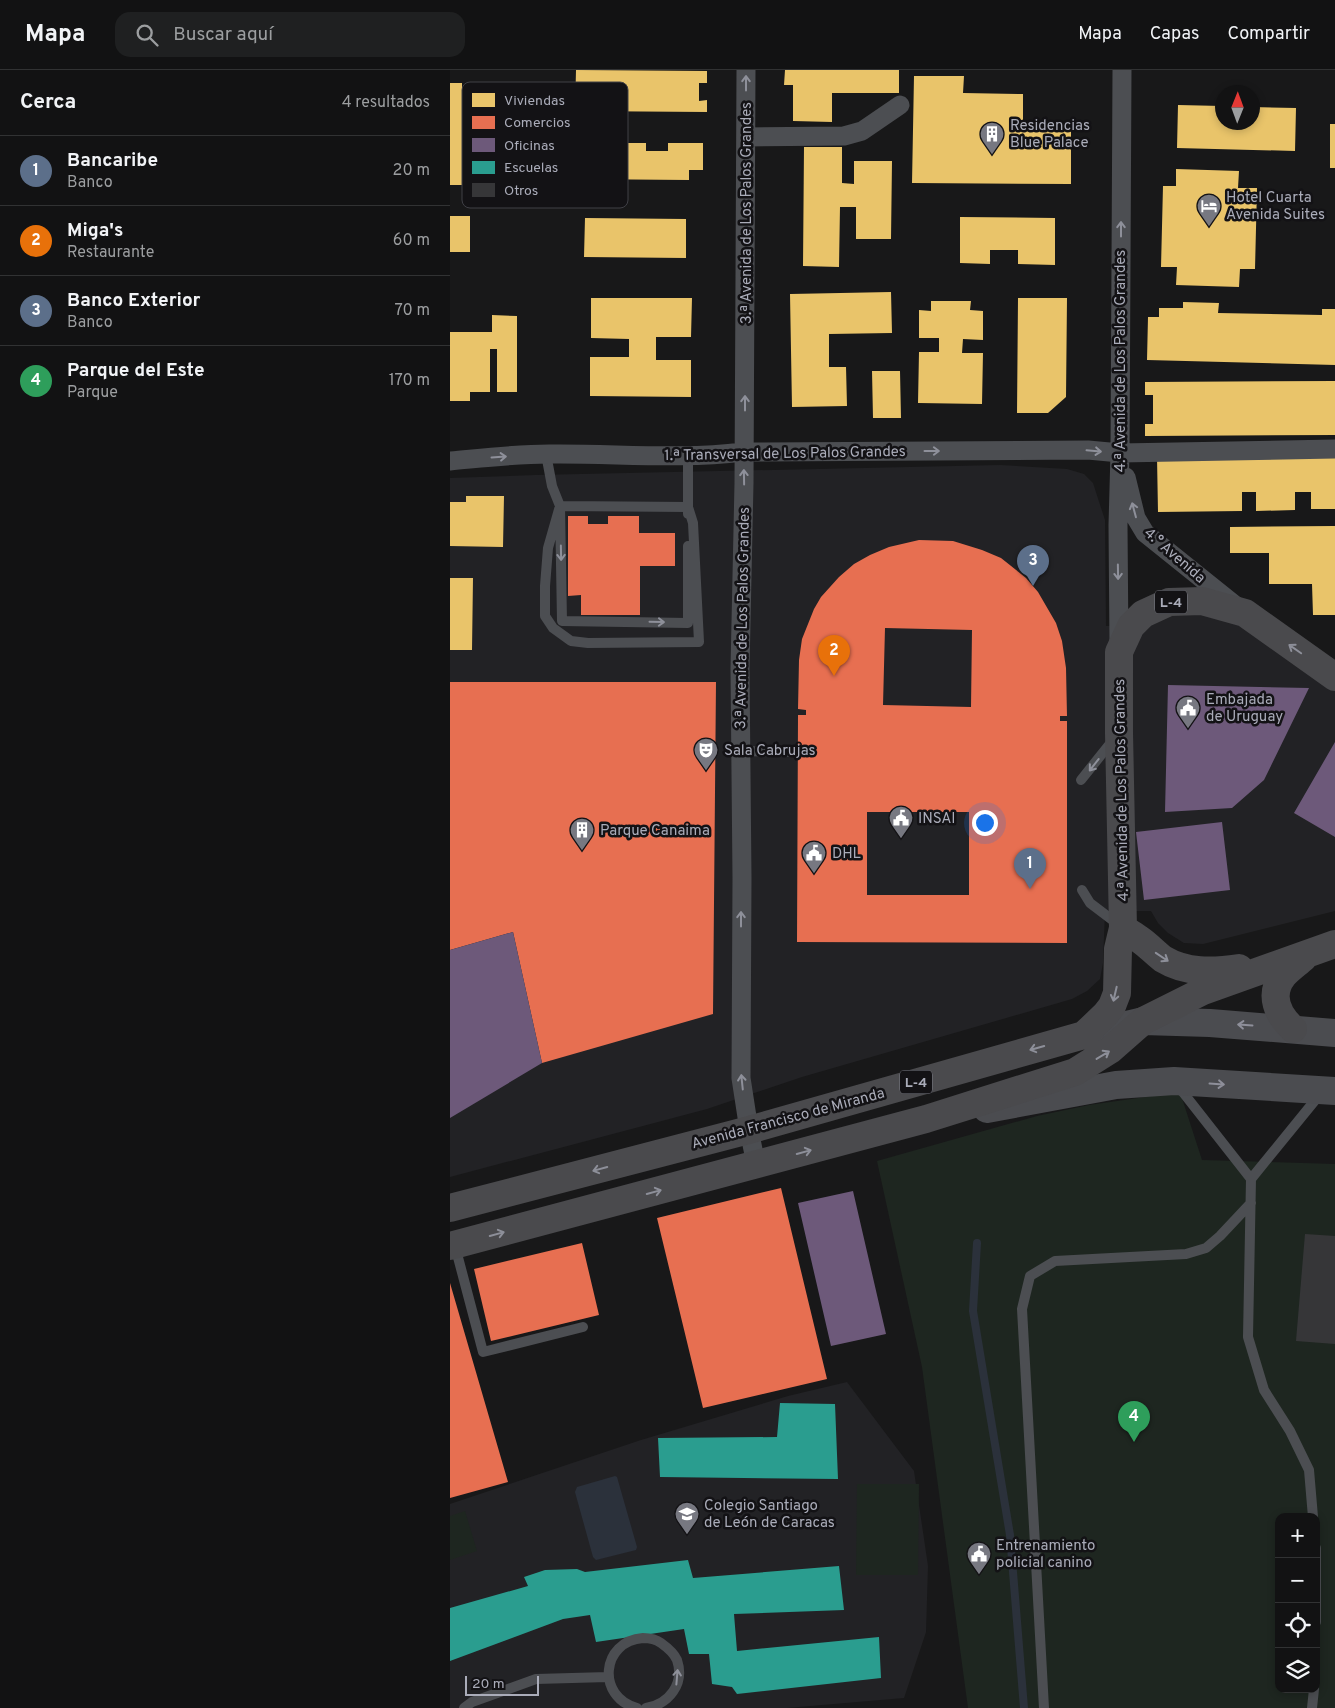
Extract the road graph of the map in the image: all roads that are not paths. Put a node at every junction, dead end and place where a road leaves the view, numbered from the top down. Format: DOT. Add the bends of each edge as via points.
graph roads {
  1 [pos="746,70"];
  2 [pos="1122,70"];
  3 [pos="900,105"];
  4 [pos="746,138"];
  5 [pos="1335,449"];
  6 [pos="743,452"];
  7 [pos="1120,453"];
  8 [pos="546,454"];
  9 [pos="688,455"];
  10 [pos="450,461"];
  11 [pos="560,506"];
  12 [pos="688,507"];
  13 [pos="1245,613"];
  14 [pos="1119,652"];
  15 [pos="1335,677"];
  16 [pos="1119,733"];
  17 [pos="741,751"];
  18 [pos="798,752"];
  19 [pos="1081,780"];
  20 [pos="1082,890"];
  21 [pos="1123,928"];
  22 [pos="1335,944"];
  23 [pos="1309,952"];
  24 [pos="1143,1021"];
  25 [pos="1293,1029"];
  26 [pos="1335,1033"];
  27 [pos="1084,1035"];
  28 [pos="1174,1081"];
  29 [pos="1329,1091"];
  30 [pos="926,1119"];
  31 [pos="748,1130"];
  32 [pos="756,1164"];
  33 [pos="1252,1178"];
  34 [pos="1251,1203"];
  35 [pos="450,1208"];
  36 [pos="452,1246"];
  37 [pos="583,1327"];
  38 [pos="1313,1513"];
  39 [pos="1316,1558"];
  40 [pos="1316,1603"];
  41 [pos="608,1677"];
  42 [pos="1314,1693"];
  43 [pos="464,1708"];
  44 [pos="637,1708"];
  45 [pos="646,1708"];
  46 [pos="1044,1708"];
  47 [pos="1312,1708"];
  4 -- 1 [label="street, 3.ª Avenida de Los Palos Grandes, one-way"];
  7 -- 2 [label="street, 4.ª Avenida de Los Palos Grandes, one-way"];
  3 -- 4 [label="street" via="862,131 844,136"];
  6 -- 4 [label="street, 3.ª Avenida de Los Palos Grandes, one-way"];
  5 -- 7 [label="street, 1.ª Transversal de Los Palos Grandes"];
  6 -- 7 [label="street, 1.ª Transversal de Los Palos Grandes, one-way" via="1088,450"];
  6 -- 9 [label="street, 1.ª Transversal de Los Palos Grandes"];
  17 -- 6 [label="street, 3.ª Avenida de Los Palos Grandes, one-way"];
  13 -- 7 [label="street, 4.° Avenida, one-way" via="1146,533 1136,518"];
  7 -- 14 [label="street, 4.ª Avenida de Los Palos Grandes, one-way"];
  8 -- 9 [label="street, 1.ª Transversal de Los Palos Grandes"];
  10 -- 8 [label="street, 1.ª Transversal de Los Palos Grandes, one-way"];
  8 -- 11 [label="lane" via="552,486"];
  9 -- 12 [label="lane"];
  11 -- 12 [label="lane"];
  11 -- 12 [label="lane, one-way" via="562,620 688,623"];
  11 -- 12 [label="lane" via="548,548 545,616 553,628 571,641 588,643 699,642 693,524"];
  13 -- 14 [label="main road, 4.ª Avenida de Los Palos Grandes / L-4" via="1202,601 1169,602 1143,614 1131,626"];
  15 -- 13 [label="main road, L-4, one-way"];
  14 -- 16 [label="main road, 4.ª Avenida de Los Palos Grandes / L-4"];
  16 -- 19 [label="lane, one-way"];
  16 -- 21 [label="main road, 4.ª Avenida de Los Palos Grandes / L-4"];
  17 -- 18 [label="lane"];
  31 -- 17 [label="street, 3.ª Avenida de Los Palos Grandes, one-way" via="741,1078"];
  20 -- 21 [label="lane" via="1090,903"];
  21 -- 23 [label="main road, L-4, one-way" via="1163,958 1199,970 1228,970"];
  21 -- 27 [label="main road, L-4, one-way" via="1118,949 1117,993 1105,1015"];
  22 -- 23 [label="main road, L-4"];
  23 -- 24 [label="main road, L-4" via="1202,991"];
  23 -- 25 [label="main road, L-4" via="1283,976 1276,993 1280,1016"];
  25 -- 24 [label="main road, Avenida Francisco de Miranda / L-4, one-way"];
  24 -- 27 [label="main road, Avenida Francisco de Miranda / L-4"];
  30 -- 24 [label="main road, L-4, one-way" via="1075,1072 1110,1050"];
  25 -- 26 [label="main road, Avenida Francisco de Miranda"];
  27 -- 31 [label="main road, Avenida Francisco de Miranda / L-4, one-way"];
  28 -- 29 [label="main road, one-way"];
  28 -- 30 [label="main road" via="1116,1085"];
  28 -- 33 [label="lane"];
  29 -- 33 [label="lane"];
  32 -- 30 [label="main road, L-4, one-way"];
  31 -- 32 [label="street, 3.ª Avenida de Los Palos Grandes"];
  31 -- 35 [label="main road, Avenida Francisco de Miranda / L-4, one-way"];
  36 -- 32 [label="main road, L-4, one-way"];
  33 -- 34 [label="lane"];
  34 -- 38 [label="lane" via="1248,1337 1264,1390 1290,1431 1309,1470"];
  34 -- 46 [label="lane" via="1206,1248 1186,1254 1055,1262 1030,1276 1022,1309"];
  36 -- 37 [label="lane" via="482,1352"];
  39 -- 40 [label="lane"];
  41 -- 43 [label="lane" via="536,1679 472,1702"];
  41 -- 44 [label="lane" via="619,1699"];
  45 -- 41 [label="lane, one-way" via="667,1700 676,1688 679,1676 677,1660 670,1650 658,1641 634,1639 623,1644 612,1656"];
  42 -- 47 [label="lane"];
}
